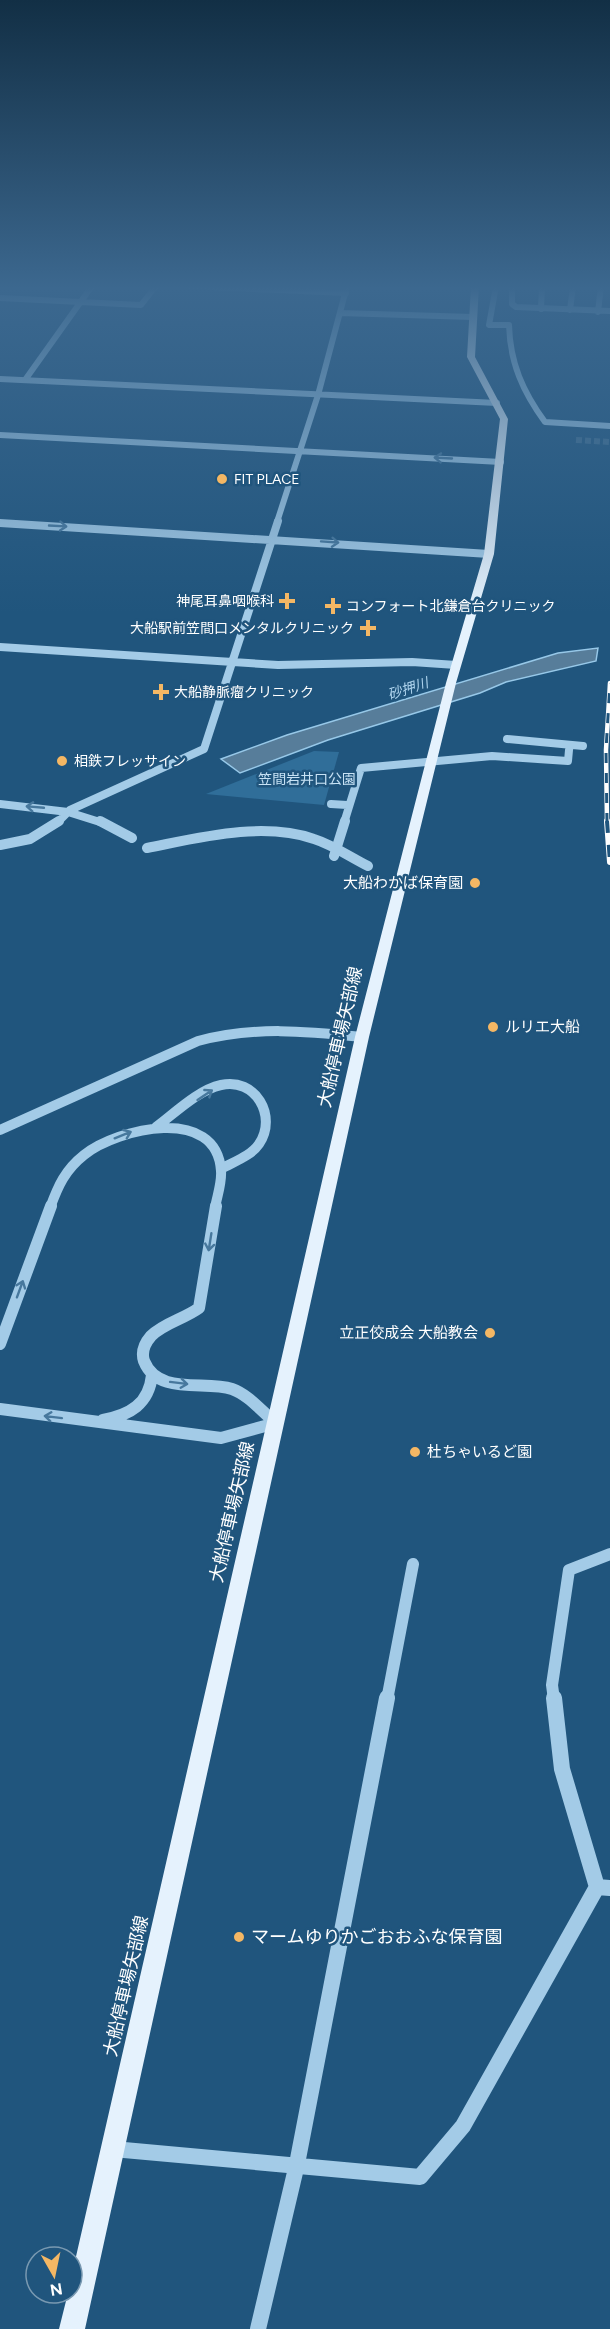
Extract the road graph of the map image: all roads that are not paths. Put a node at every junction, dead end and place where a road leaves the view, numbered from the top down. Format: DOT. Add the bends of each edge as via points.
graph roads {
  1 [pos="312,395"];
  2 [pos="318,395"];
  3 [pos="492,395"];
  4 [pos="527,395"];
  5 [pos="497,403"];
  6 [pos="610,426"];
  7 [pos="0,435"];
  8 [pos="301,451"];
  9 [pos="501,462"];
  10 [pos="0,523"];
  11 [pos="271,538"];
  12 [pos="489,554"];
  13 [pos="0,647"];
  14 [pos="230,662"];
  15 [pos="456,665"];
  16 [pos="507,737"];
  17 [pos="584,743"];
  18 [pos="569,750"];
  19 [pos="562,761"];
  20 [pos="562,771"];
  21 [pos="0,804"];
  22 [pos="331,804"];
  23 [pos="347,805"];
  24 [pos="69,810"];
  25 [pos="132,838"];
  26 [pos="0,845"];
  27 [pos="154,853"];
  28 [pos="334,856"];
  29 [pos="368,866"];
  30 [pos="362,1037"];
  31 [pos="156,1127"];
  32 [pos="0,1130"];
  33 [pos="221,1169"];
  34 [pos="0,1344"];
  35 [pos="152,1375"];
  36 [pos="0,1409"];
  37 [pos="94,1422"];
  38 [pos="276,1423"];
  39 [pos="610,1554"];
  40 [pos="413,1564"];
  41 [pos="604,1888"];
  42 [pos="112,2149"];
  43 [pos="297,2164"];
  44 [pos="72,2329"];
  45 [pos="258,2329"];
  1 -- 2 [label="street"];
  2 -- 5 [label="street"];
  2 -- 8 [label="street"];
  3 -- 5 [label="main road"];
  4 -- 6 [label="street" via="545,422"];
  5 -- 9 [label="main road" via="504,419"];
  7 -- 8 [label="street"];
  9 -- 8 [label="street, one-way"];
  8 -- 11 [label="street"];
  9 -- 12 [label="main road"];
  10 -- 11 [label="street, one-way"];
  11 -- 12 [label="street, one-way"];
  11 -- 14 [label="street"];
  12 -- 15 [label="main road"];
  13 -- 14 [label="street"];
  14 -- 15 [label="street"];
  14 -- 24 [label="street" via="204,749"];
  15 -- 30 [label="main road, 大船停車場矢部線"];
  16 -- 17 [label="street"];
  18 -- 19 [label="street" via="568,761"];
  19 -- 20 [label="street"];
  19 -- 23 [label="street" via="492,756 360,768"];
  24 -- 21 [label="street, one-way"];
  22 -- 23 [label="street"];
  23 -- 28 [label="street"];
  24 -- 25 [label="street"];
  24 -- 26 [label="street" via="55,828 25,841"];
  27 -- 29 [label="street" via="147,848 212,837 285,834 305,836"];
  30 -- 32 [label="street" via="275,1028 222,1033"];
  30 -- 38 [label="main road, 大船停車場矢部線"];
  31 -- 33 [label="street" via="196,1134 212,1145"];
  31 -- 33 [label="street, one-way" via="219,1085 235,1084 258,1093 264,1103 265,1131 259,1145"];
  34 -- 31 [label="street, one-way" via="61,1178 98,1145 132,1131"];
  33 -- 35 [label="street, one-way" via="199,1308 156,1332 146,1343 142,1357"];
  35 -- 37 [label="street" via="147,1400 115,1418"];
  35 -- 38 [label="street, one-way" via="165,1381 233,1390"];
  37 -- 36 [label="street, one-way"];
  37 -- 38 [label="street" via="221,1438"];
  38 -- 42 [label="main road, 大船停車場矢部線"];
  39 -- 41 [label="street" via="569,1570 552,1685 562,1769"];
  40 -- 43 [label="street"];
  41 -- 43 [label="street" via="462,2126 420,2177"];
  42 -- 43 [label="street"];
  42 -- 44 [label="main road, 大船停車場矢部線"];
  43 -- 45 [label="street"];
}
